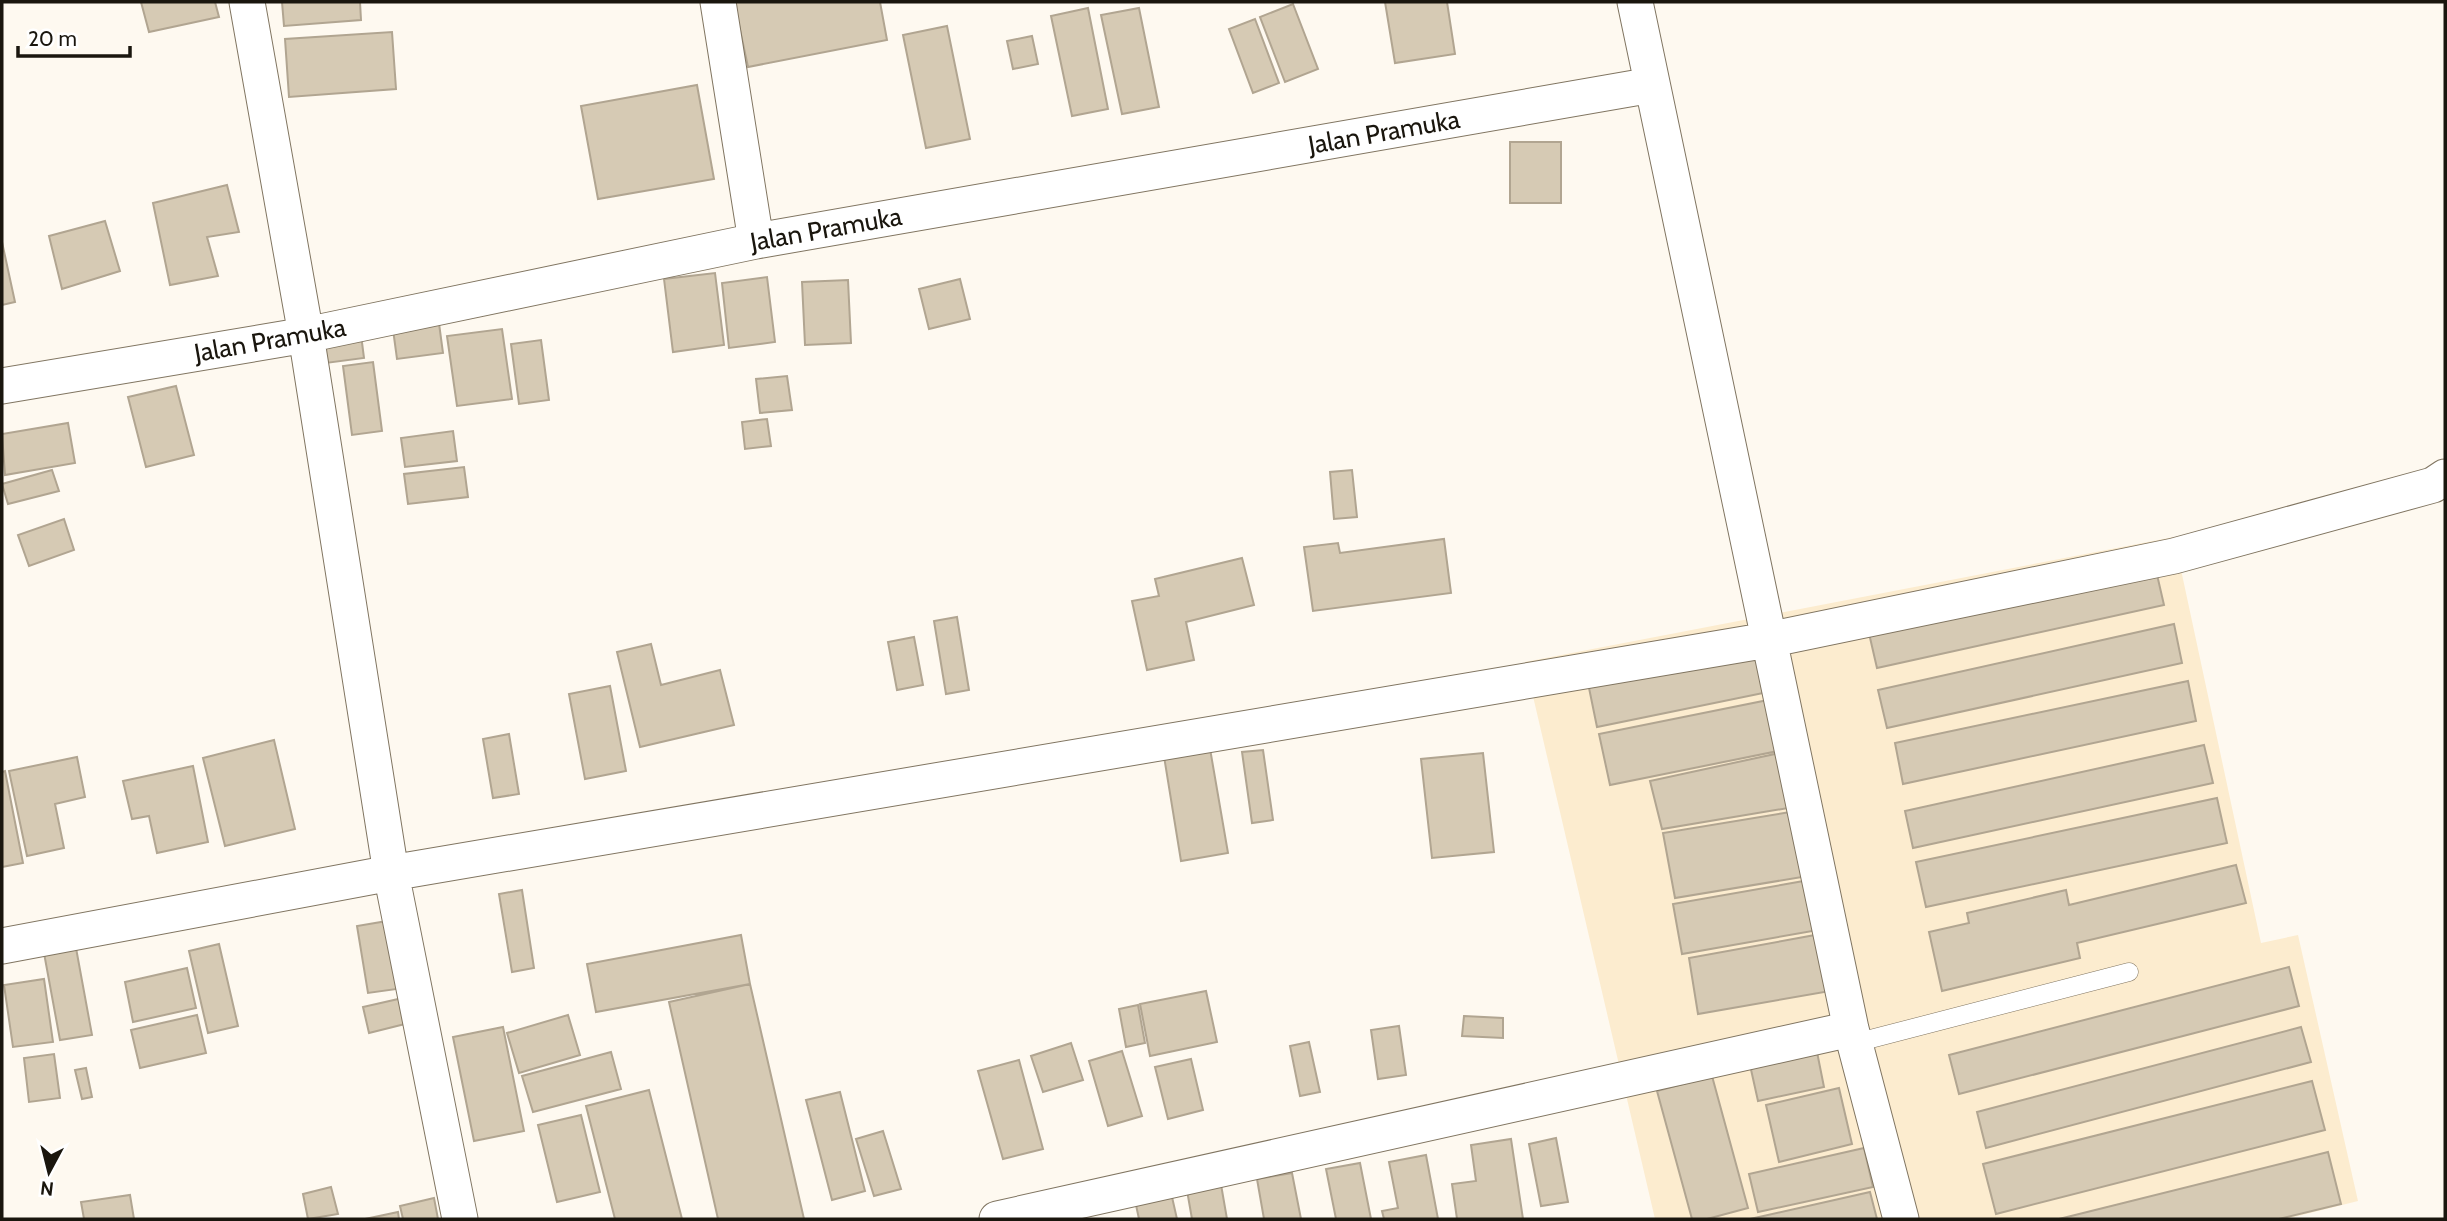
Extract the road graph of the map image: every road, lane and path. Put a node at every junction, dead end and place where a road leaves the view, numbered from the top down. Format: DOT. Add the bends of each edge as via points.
graph roads {
  1 [pos="247,2"];
  2 [pos="718,2"];
  3 [pos="1634,2"];
  4 [pos="1652,85"];
  5 [pos="757,241"];
  6 [pos="306,335"];
  7 [pos="2,386"];
  8 [pos="2445,477"];
  9 [pos="1768,640"];
  10 [pos="391,873"];
  11 [pos="2,946"];
  12 [pos="2129,972"];
  13 [pos="1853,1036"];
  14 [pos="460,1219"];
  15 [pos="997,1219"];
  16 [pos="1901,1219"];
  1 -- 6 [label="street"];
  2 -- 5 [label="street"];
  3 -- 4 [label="street"];
  4 -- 5 [label="street, Jalan Pramuka"];
  4 -- 9 [label="street"];
  5 -- 6 [label="street, Jalan Pramuka"];
  6 -- 7 [label="street, Jalan Pramuka"];
  6 -- 10 [label="street"];
  8 -- 9 [label="street" via="2433,485 2174,556"];
  9 -- 10 [label="street"];
  9 -- 13 [label="street"];
  10 -- 11 [label="street"];
  10 -- 14 [label="street"];
  12 -- 13 [label="lane"];
  13 -- 15 [label="street"];
  13 -- 16 [label="street"];
}
